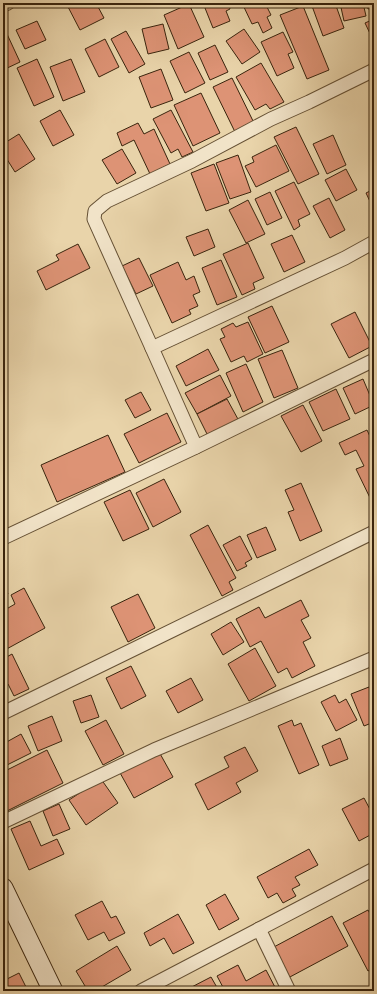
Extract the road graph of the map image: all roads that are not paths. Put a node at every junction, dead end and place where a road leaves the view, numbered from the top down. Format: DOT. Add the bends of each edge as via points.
graph roads {
  1 [pos="8,3"];
  2 [pos="3,5"];
  3 [pos="374,70"];
  4 [pos="374,242"];
  5 [pos="152,348"];
  6 [pos="374,360"];
  7 [pos="196,447"];
  8 [pos="374,532"];
  9 [pos="3,538"];
  10 [pos="374,658"];
  11 [pos="3,713"];
  12 [pos="3,822"];
  13 [pos="374,869"];
  14 [pos="3,888"];
  15 [pos="259,929"];
  16 [pos="53,991"];
  17 [pos="141,991"];
  18 [pos="289,991"];
  1 -- 2 [label="street"];
  3 -- 5 [label="street" via="108,201 95,211 96,226"];
  4 -- 5 [label="street"];
  5 -- 7 [label="street"];
  6 -- 7 [label="street"];
  7 -- 9 [label="street"];
  8 -- 11 [label="street"];
  10 -- 12 [label="street" via="154,750"];
  13 -- 15 [label="street"];
  14 -- 16 [label="street"];
  15 -- 17 [label="street"];
  15 -- 18 [label="street"];
}
